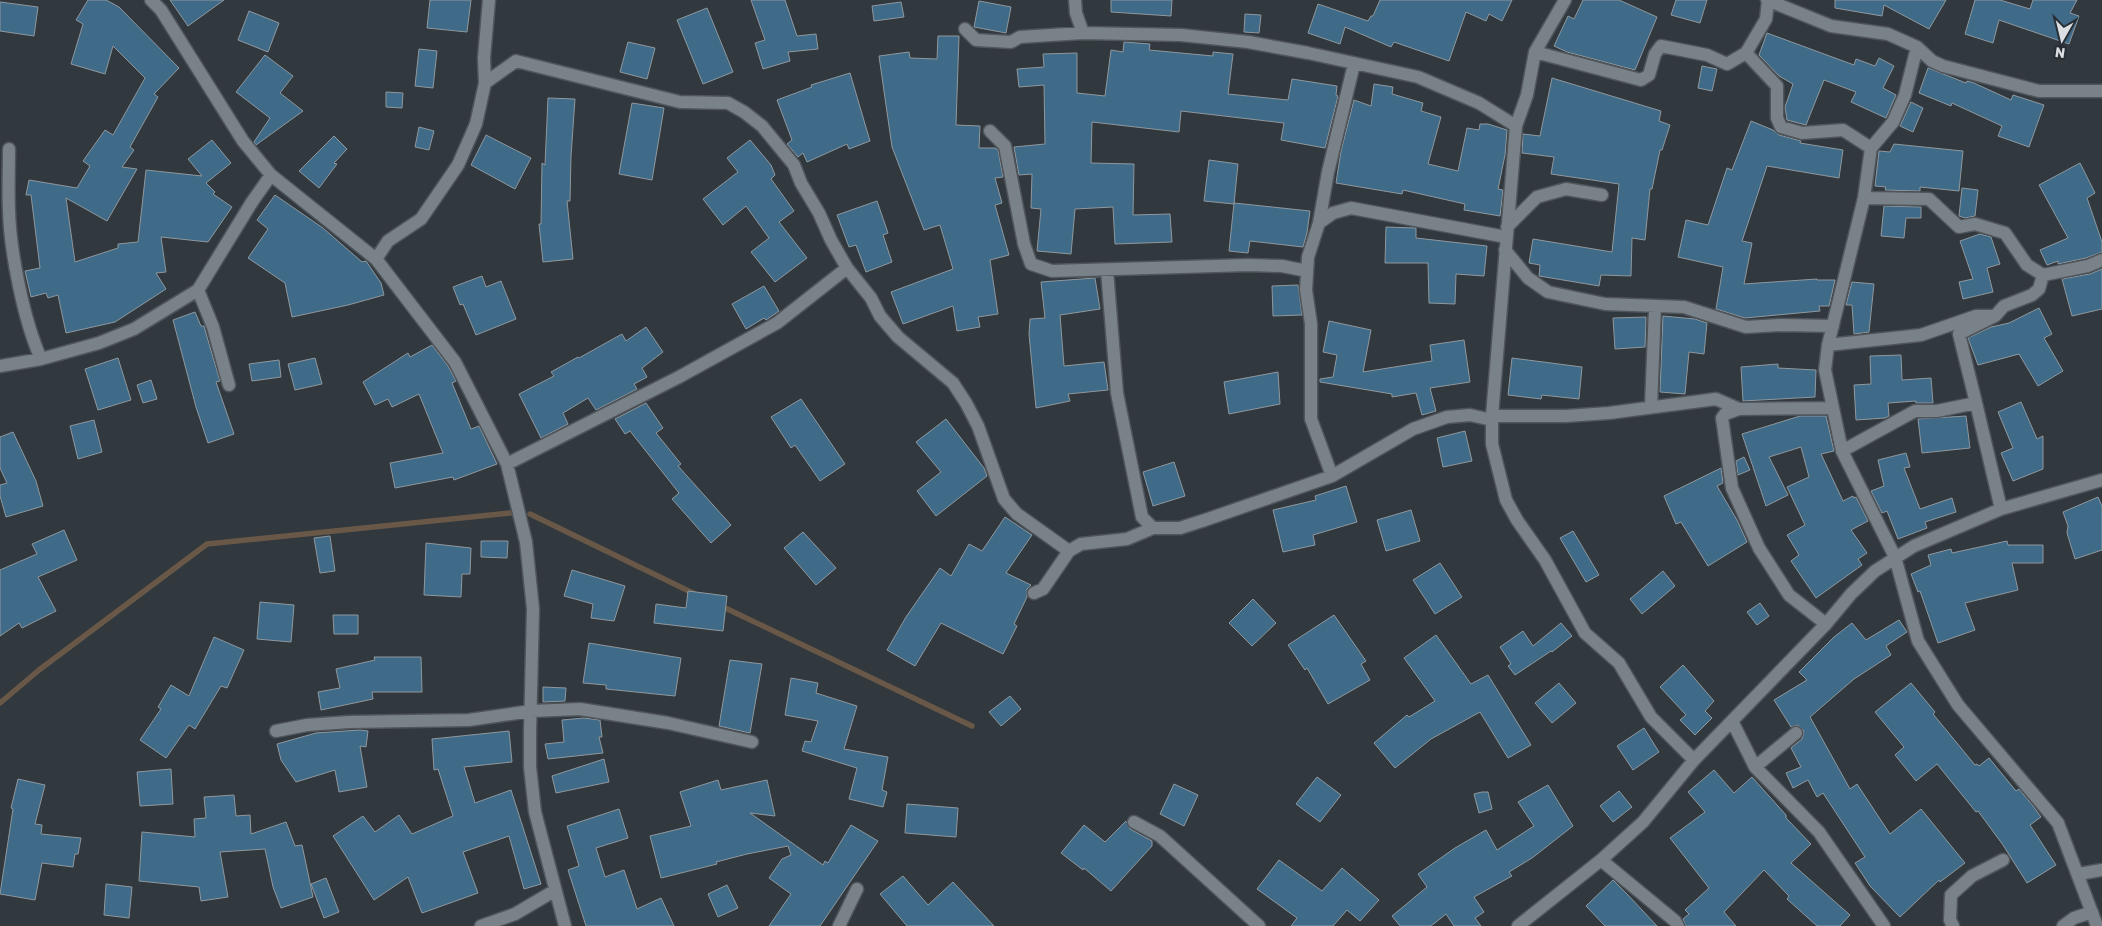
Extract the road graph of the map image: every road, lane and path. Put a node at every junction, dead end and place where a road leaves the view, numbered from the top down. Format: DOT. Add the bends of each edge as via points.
graph roads {
  1 [pos="151,0"];
  2 [pos="489,0"];
  3 [pos="1075,0"];
  4 [pos="1565,0"];
  5 [pos="1767,0"];
  6 [pos="966,29"];
  7 [pos="1083,33"];
  8 [pos="1917,47"];
  9 [pos="1535,52"];
  10 [pos="1746,53"];
  11 [pos="1354,64"];
  12 [pos="485,83"];
  13 [pos="2102,90"];
  14 [pos="1516,126"];
  15 [pos="990,131"];
  16 [pos="1871,148"];
  17 [pos="9,149"];
  18 [pos="271,175"];
  19 [pos="1602,195"];
  20 [pos="1864,198"];
  21 [pos="1319,223"];
  22 [pos="1506,238"];
  23 [pos="376,259"];
  24 [pos="2102,260"];
  25 [pos="847,268"];
  26 [pos="1107,270"];
  27 [pos="1307,271"];
  28 [pos="2043,274"];
  29 [pos="198,290"];
  30 [pos="1655,308"];
  31 [pos="1994,316"];
  32 [pos="1833,326"];
  33 [pos="1828,345"];
  34 [pos="41,359"];
  35 [pos="0,366"];
  36 [pos="229,385"];
  37 [pos="1976,403"];
  38 [pos="1651,407"];
  39 [pos="1832,408"];
  40 [pos="1740,409"];
  41 [pos="1492,418"];
  42 [pos="1842,451"];
  43 [pos="507,464"];
  44 [pos="1332,476"];
  45 [pos="2102,480"];
  46 [pos="2000,509"];
  47 [pos="1153,528"];
  48 [pos="1069,551"];
  49 [pos="1895,557"];
  50 [pos="1034,593"];
  51 [pos="1826,624"];
  52 [pos="531,711"];
  53 [pos="1732,721"];
  54 [pos="276,731"];
  55 [pos="1796,733"];
  56 [pos="752,742"];
  57 [pos="1694,760"];
  58 [pos="1755,767"];
  59 [pos="1134,822"];
  60 [pos="1600,860"];
  61 [pos="2003,860"];
  62 [pos="2102,870"];
  63 [pos="2079,874"];
  64 [pos="857,889"];
  65 [pos="554,891"];
  66 [pos="2092,912"];
  67 [pos="481,926"];
  68 [pos="565,926"];
  69 [pos="839,926"];
  70 [pos="1259,926"];
  71 [pos="1518,926"];
  72 [pos="1678,926"];
  73 [pos="1884,926"];
  74 [pos="1953,926"];
  75 [pos="2062,926"];
  76 [pos="2097,926"];
  1 -- 18 [label="street" via="161,10 243,141"];
  2 -- 12 [label="street"];
  3 -- 7 [label="street"];
  4 -- 9 [label="street"];
  5 -- 8 [label="street" via="1831,26 1888,34"];
  5 -- 10 [label="street" via="1766,19"];
  6 -- 7 [label="street" via="976,40 1011,42 1020,37"];
  7 -- 11 [label="street" via="1181,35 1238,41 1308,52"];
  8 -- 13 [label="street" via="1943,66 2039,91"];
  8 -- 16 [label="street" via="1905,95 1892,122"];
  9 -- 10 [label="street" via="1641,80 1649,75 1661,46 1707,55 1727,64"];
  9 -- 14 [label="street" via="1527,95"];
  10 -- 16 [label="street" via="1777,86 1776,118 1781,127 1802,133 1843,130"];
  11 -- 14 [label="street" via="1418,77 1479,103"];
  11 -- 21 [label="street"];
  12 -- 23 [label="street" via="476,124 458,165 421,219 388,241"];
  12 -- 25 [label="street" via="516,61 680,102 728,103 762,126 794,165"];
  14 -- 22 [label="street"];
  15 -- 26 [label="street" via="1005,146 1030,264 1052,271"];
  16 -- 20 [label="street"];
  17 -- 34 [label="street" via="9,212 20,290"];
  18 -- 23 [label="street"];
  18 -- 29 [label="street"];
  19 -- 22 [label="street" via="1566,189 1537,197"];
  20 -- 28 [label="street" via="1929,199 1958,227 1975,224 2005,233 2027,265"];
  20 -- 32 [label="street"];
  21 -- 22 [label="street" via="1333,213 1351,208"];
  21 -- 27 [label="street"];
  22 -- 30 [label="street" via="1528,278 1548,292 1605,304"];
  22 -- 41 [label="street"];
  23 -- 43 [label="street" via="455,362"];
  24 -- 28 [label="street" via="2088,266"];
  25 -- 43 [label="street" via="777,323 670,382"];
  25 -- 48 [label="street" via="898,336 953,383 978,426 1004,499 1017,514"];
  26 -- 27 [label="street" via="1248,265"];
  26 -- 47 [label="street" via="1117,393 1142,516"];
  27 -- 44 [label="street" via="1311,419"];
  28 -- 31 [label="street" via="2039,289 2004,306"];
  29 -- 34 [label="street" via="134,329 99,343"];
  29 -- 36 [label="street" via="213,327"];
  30 -- 32 [label="street" via="1684,307 1746,327"];
  30 -- 38 [label="street"];
  31 -- 33 [label="street" via="1976,316 1921,335"];
  31 -- 37 [label="street" via="1959,334"];
  32 -- 33 [label="street"];
  33 -- 39 [label="street" via="1825,370"];
  34 -- 35 [label="street"];
  37 -- 42 [label="street" via="1937,411 1915,411"];
  37 -- 46 [label="street"];
  38 -- 40 [label="street" via="1716,399"];
  38 -- 41 [label="street" via="1566,416"];
  39 -- 40 [label="street"];
  39 -- 42 [label="street"];
  40 -- 51 [label="street" via="1722,418 1732,488 1759,548 1789,595"];
  41 -- 44 [label="street" via="1470,415 1447,417 1413,429"];
  41 -- 57 [label="street" via="1492,444 1506,500 1517,520 1545,560 1585,633 1619,663 1651,717"];
  42 -- 49 [label="street"];
  43 -- 52 [label="street" via="526,542 533,609"];
  44 -- 47 [label="street" via="1180,528"];
  45 -- 46 [label="street"];
  46 -- 49 [label="street"];
  47 -- 48 [label="street" via="1127,539 1082,544"];
  48 -- 50 [label="street" via="1043,589"];
  49 -- 51 [label="street" via="1851,594"];
  49 -- 63 [label="street" via="1918,641 1958,705 2058,823"];
  51 -- 53 [label="street"];
  52 -- 54 [label="street" via="469,720 349,722"];
  52 -- 56 [label="street" via="580,710 668,723"];
  52 -- 65 [label="street" via="530,767 535,812"];
  53 -- 57 [label="street"];
  53 -- 58 [label="street"];
  55 -- 58 [label="street"];
  57 -- 60 [label="street" via="1643,822"];
  58 -- 73 [label="street" via="1819,832"];
  59 -- 70 [label="street" via="1160,836"];
  60 -- 71 [label="street"];
  60 -- 72 [label="street"];
  61 -- 74 [label="street" via="1972,876 1951,895 1950,920"];
  62 -- 63 [label="street"];
  63 -- 66 [label="street"];
  64 -- 69 [label="street"];
  65 -- 67 [label="street" via="516,914"];
  65 -- 68 [label="street"];
  66 -- 75 [label="street"];
  66 -- 76 [label="street"];
}
